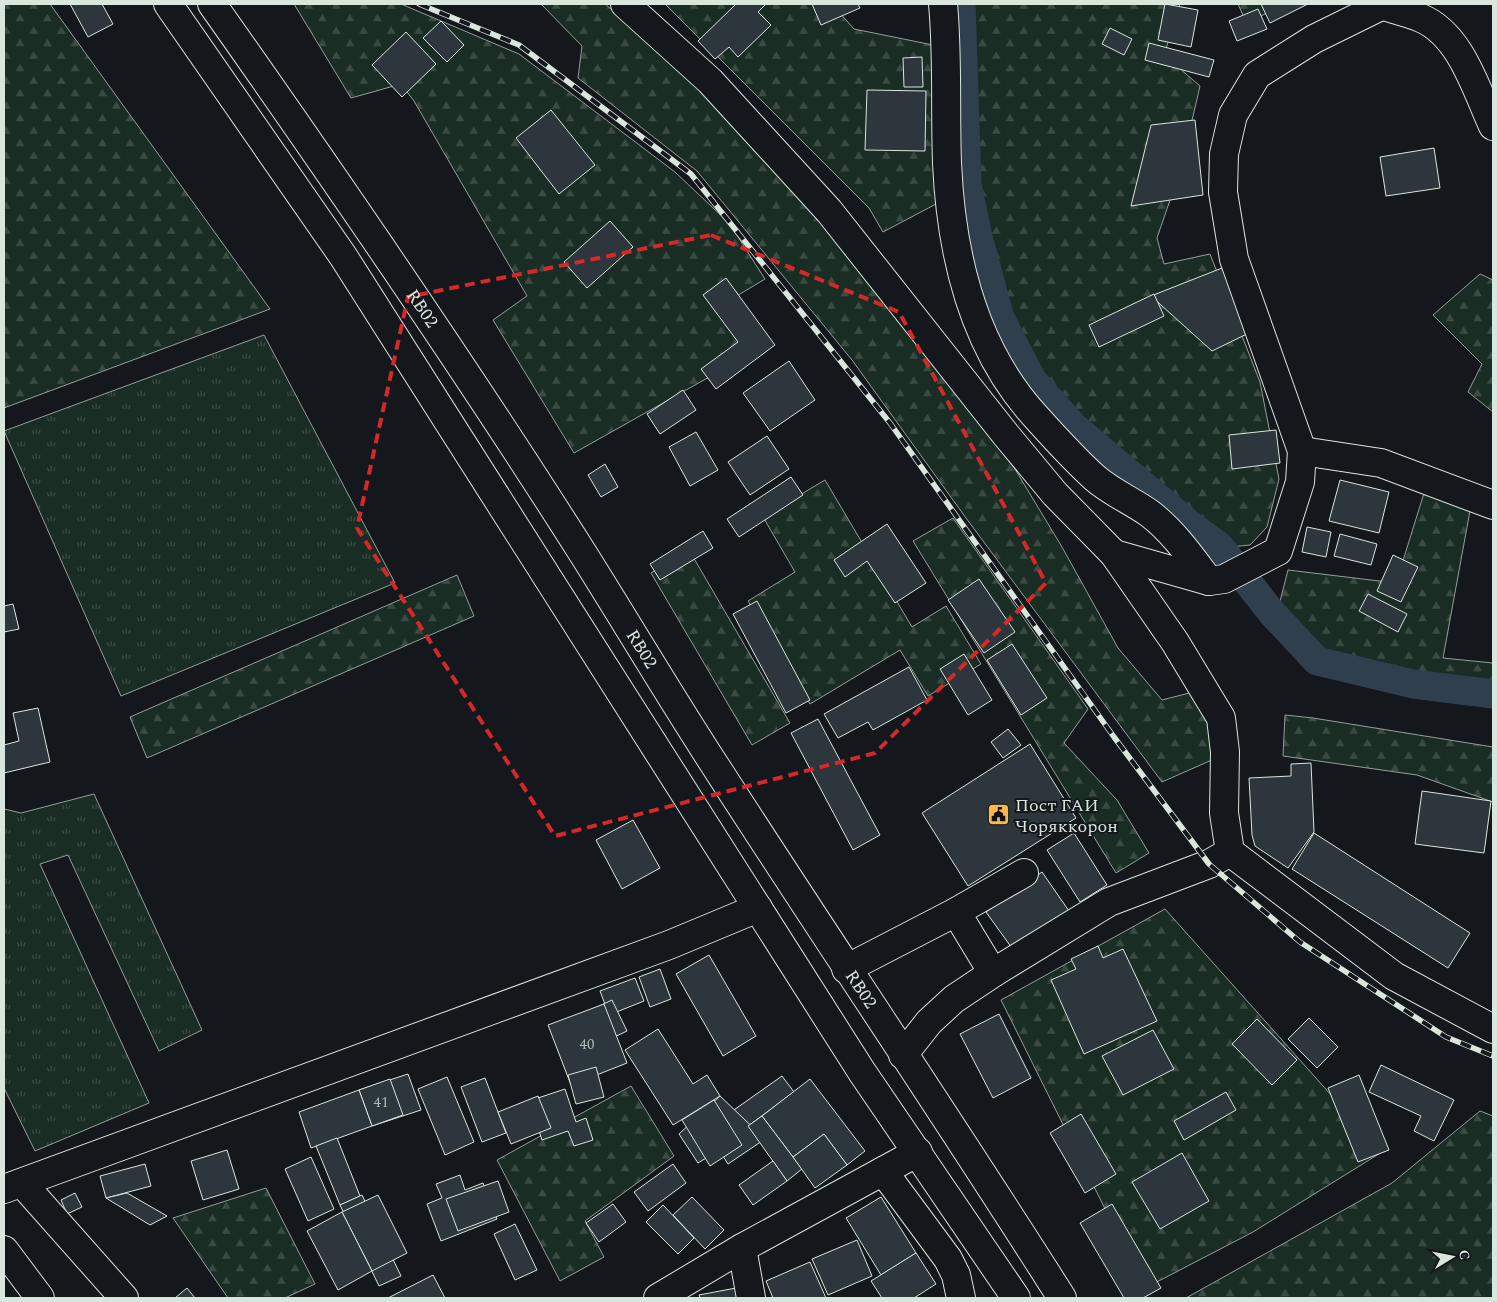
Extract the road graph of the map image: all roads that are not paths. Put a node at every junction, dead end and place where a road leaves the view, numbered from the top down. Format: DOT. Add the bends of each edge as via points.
graph roads {
  1 [pos="168,4"];
  2 [pos="212,4"];
  3 [pos="625,4"];
  4 [pos="943,4"];
  5 [pos="1384,5"];
  6 [pos="1493,126"];
  7 [pos="1302,451"];
  8 [pos="1493,505"];
  9 [pos="1114,554"];
  10 [pos="1217,580"];
  11 [pos="1230,852"];
  12 [pos="1024,873"];
  13 [pos="758,908"];
  14 [pos="956,912"];
  15 [pos="846,969"];
  16 [pos="993,973"];
  17 [pos="1493,1029"];
  18 [pos="903,1055"];
  19 [pos="918,1152"];
  20 [pos="883,1171"];
  21 [pos="13,1186"];
  22 [pos="742,1248"];
  23 [pos="4,1250"];
  24 [pos="40,1298"];
  25 [pos="124,1298"];
  26 [pos="658,1298"];
  27 [pos="751,1298"];
  28 [pos="961,1298"];
  29 [pos="1016,1298"];
  30 [pos="1062,1298"];
  1 -- 13 [label="main road" via="343,256"];
  2 -- 15 [label="main road, RB02" via="375,236 583,554 667,692"];
  3 -- 9 [label="main road" via="710,81 829,210 1055,494"];
  4 -- 10 [label="main road" via="951,213 961,267 983,338 1006,379 1036,416 1096,478 1150,514"];
  5 -- 6 [label="main road" via="1422,18 1456,47"];
  5 -- 7 [label="main road" via="1314,39 1257,75 1233,115 1224,154 1224,192 1234,259"];
  7 -- 8 [label="main road" via="1381,463"];
  7 -- 10 [label="main road" via="1300,482 1278,551"];
  9 -- 10 [label="main road"];
  9 -- 11 [label="main road" via="1175,642 1221,718 1225,752 1224,813"];
  11 -- 16 [label="main road" via="1209,864 1109,902"];
  11 -- 17 [label="main road" via="1394,976"];
  12 -- 14 [label="main road"];
  13 -- 19 [label="main road" via="862,1072"];
  13 -- 21 [label="main road" via="669,945"];
  14 -- 15 [label="main road"];
  14 -- 16 [label="main road"];
  15 -- 18 [label="main road, RB02"];
  16 -- 18 [label="main road" via="954,999 929,1022"];
  18 -- 30 [label="main road, RB02"];
  19 -- 20 [label="main road"];
  19 -- 29 [label="main road"];
  20 -- 22 [label="main road"];
  20 -- 28 [label="main road" via="948,1259 956,1275"];
  21 -- 25 [label="main road"];
  22 -- 26 [label="main road"];
  22 -- 27 [label="main road"];
  23 -- 24 [label="main road"];
}
